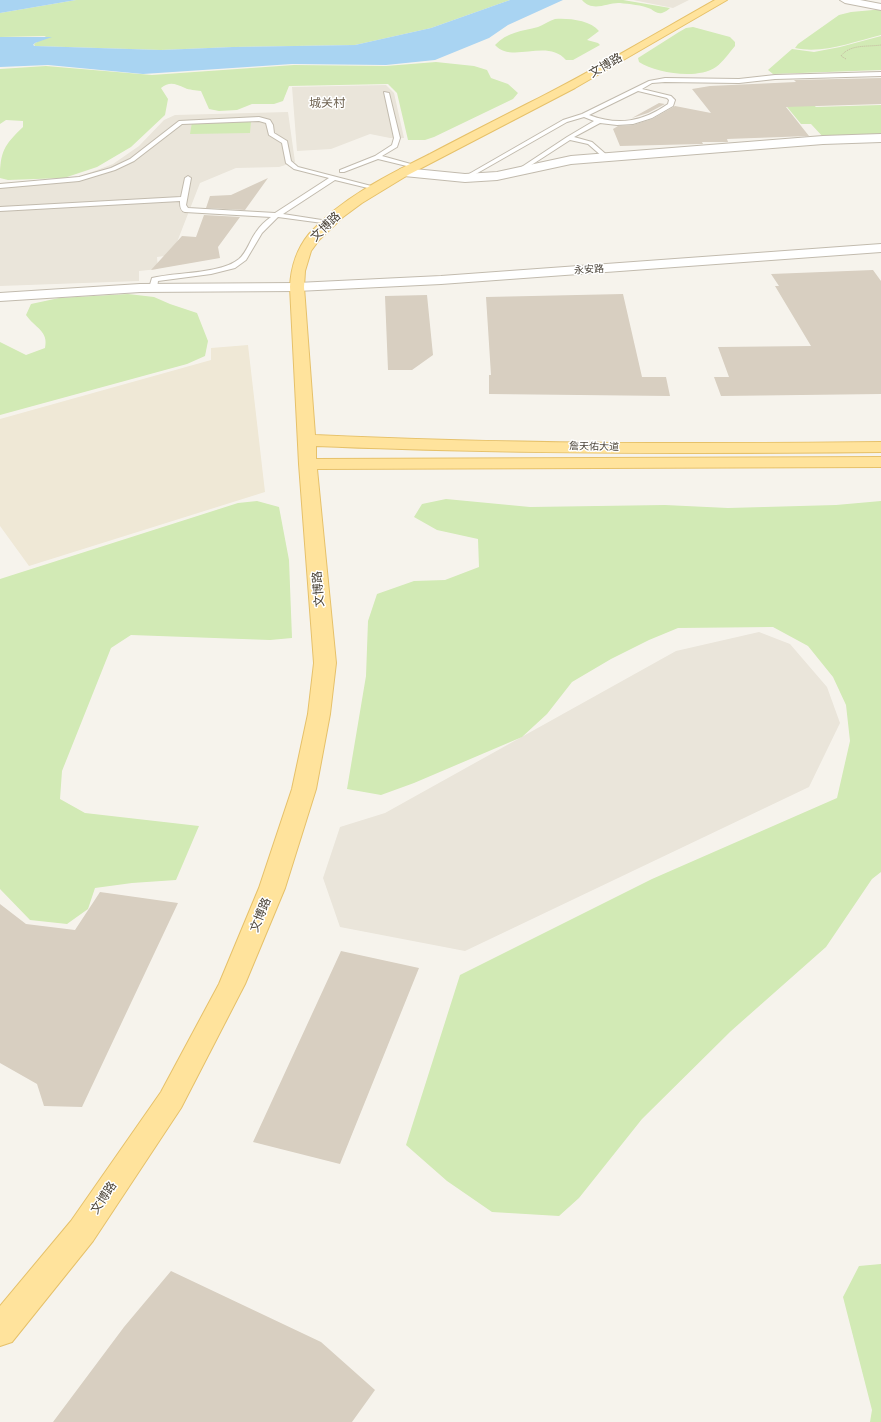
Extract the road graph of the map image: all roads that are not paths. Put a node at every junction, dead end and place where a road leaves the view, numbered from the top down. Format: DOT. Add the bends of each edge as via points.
graph roads {
  1 [pos="722,0"];
  2 [pos="845,0"];
  3 [pos="881,7"];
  4 [pos="881,74"];
  5 [pos="637,88"];
  6 [pos="386,93"];
  7 [pos="584,115"];
  8 [pos="600,120"];
  9 [pos="569,138"];
  10 [pos="881,138"];
  11 [pos="377,157"];
  12 [pos="606,157"];
  13 [pos="409,169"];
  14 [pos="342,171"];
  15 [pos="517,172"];
  16 [pos="188,178"];
  17 [pos="333,178"];
  18 [pos="465,178"];
  19 [pos="0,186"];
  20 [pos="376,188"];
  21 [pos="185,199"];
  22 [pos="0,209"];
  23 [pos="278,215"];
  24 [pos="328,223"];
  25 [pos="881,248"];
  26 [pos="297,287"];
  27 [pos="153,288"];
  28 [pos="0,297"];
  29 [pos="307,440"];
  30 [pos="881,447"];
  31 [pos="881,462"];
  32 [pos="308,464"];
  33 [pos="0,1331"];
  1 -- 13 [label="main road, 文博路" via="571,86"];
  2 -- 3 [label="street"];
  4 -- 5 [label="lane" via="775,77 739,81 665,80"];
  5 -- 7 [label="lane"];
  5 -- 8 [label="lane" via="668,96 672,100 671,105 642,120 613,123"];
  6 -- 11 [label="lane" via="397,142"];
  7 -- 8 [label="lane"];
  7 -- 18 [label="lane" via="565,121"];
  8 -- 9 [label="lane"];
  9 -- 12 [label="lane" via="590,143"];
  9 -- 15 [label="lane"];
  10 -- 12 [label="street" via="823,140"];
  11 -- 13 [label="lane"];
  11 -- 14 [label="lane"];
  12 -- 15 [label="street" via="571,160"];
  13 -- 18 [label="street"];
  13 -- 20 [label="main road, 文博路"];
  15 -- 18 [label="street"];
  16 -- 21 [label="lane"];
  17 -- 19 [label="lane" via="296,168 288,162 285,142 271,134 268,120 235,120 181,122 132,160 80,179"];
  17 -- 20 [label="lane"];
  17 -- 23 [label="lane"];
  20 -- 24 [label="main road, 文博路"];
  21 -- 22 [label="lane"];
  21 -- 23 [label="lane" via="183,206 186,210"];
  23 -- 24 [label="lane"];
  23 -- 27 [label="lane" via="260,232 242,261 220,270 155,280"];
  24 -- 26 [label="main road, 文博路" via="304,251 298,271"];
  25 -- 26 [label="street, 永安路" via="441,280"];
  26 -- 27 [label="street, 永安路"];
  26 -- 29 [label="main road, 文博路"];
  27 -- 28 [label="street, 永安路"];
  29 -- 30 [label="main road, 詹天佑大道" via="419,445"];
  29 -- 32 [label="main road, 文博路"];
  31 -- 32 [label="main road, 詹天佑大道"];
  32 -- 33 [label="main road, 文博路" via="325,663 319,714 304,789 272,888 232,984 171,1100 82,1231"];
}
